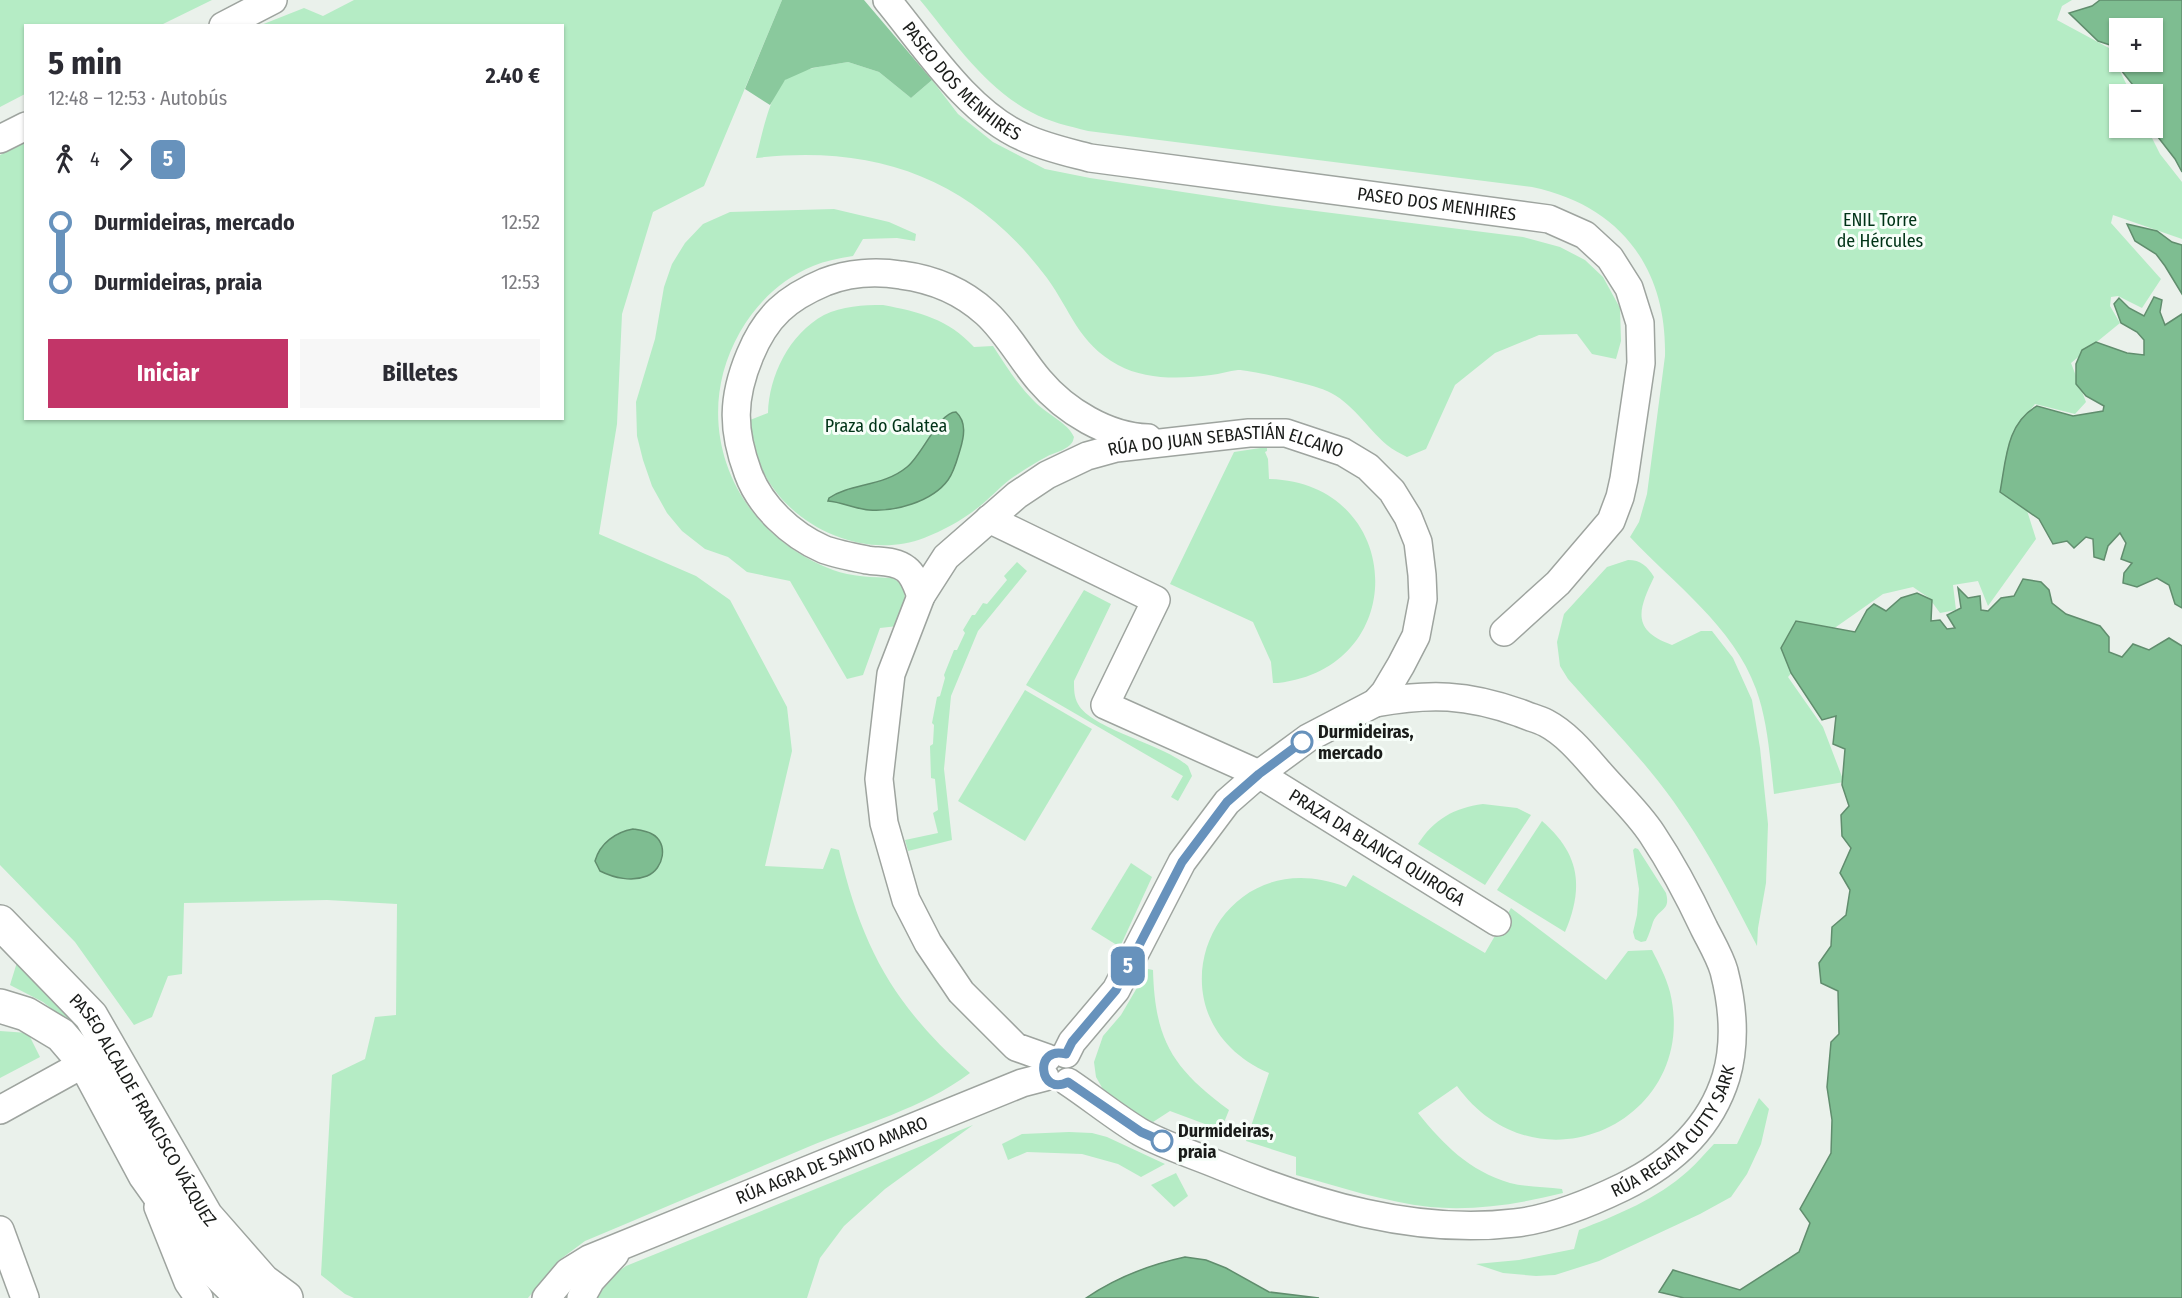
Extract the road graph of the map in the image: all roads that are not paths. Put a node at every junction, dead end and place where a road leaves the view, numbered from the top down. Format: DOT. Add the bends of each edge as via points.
graph roads {
  1 [pos="273,0"];
  2 [pos="887,0"];
  3 [pos="227,24"];
  4 [pos="24,127"];
  5 [pos="0,139"];
  6 [pos="1179,439"];
  7 [pos="989,519"];
  8 [pos="921,596"];
  9 [pos="1504,632"];
  10 [pos="1375,703"];
  11 [pos="1259,774"];
  12 [pos="1497,921"];
  13 [pos="0,922"];
  14 [pos="0,1006"];
  15 [pos="85,1064"];
  16 [pos="1057,1068"];
  17 [pos="0,1110"];
  18 [pos="145,1175"];
  19 [pos="1,1238"];
  20 [pos="621,1247"];
  21 [pos="25,1298"];
  22 [pos="199,1298"];
  23 [pos="243,1298"];
  24 [pos="286,1298"];
  25 [pos="546,1298"];
  26 [pos="582,1298"];
  1 -- 3 [label="street"];
  2 -- 9 [label="street, PASEO DOS MENHIRES" via="961,90 1021,137 1090,158 1549,219 1585,235 1610,258 1629,288 1640,323 1641,363 1620,497 1611,520 1566,574"];
  4 -- 5 [label="street"];
  6 -- 7 [label="street, RÚA DO JUAN SEBASTIÁN ELCANO" via="1087,456 1047,475"];
  6 -- 8 [label="street" via="1141,438 1105,428 1080,415 1040,381 986,313 937,283 890,273 861,273 806,290 770,317 743,371 734,417 749,476 780,520 802,537 824,549 904,567 913,576"];
  6 -- 10 [label="street, RÚA DO JUAN SEBASTIÁN ELCANO" via="1286,433 1343,452 1368,467 1392,491 1418,543 1423,599 1416,636"];
  7 -- 8 [label="street, RÚA DO JUAN SEBASTIÁN ELCANO" via="946,556"];
  7 -- 11 [label="street, PRAZA DA BLANCA QUIROGA" via="1156,600 1105,705"];
  8 -- 16 [label="street, RÚA DO JUAN SEBASTIÁN ELCANO" via="891,674 879,779 884,823 906,900 928,943 961,992 1016,1047"];
  10 -- 11 [label="street, RÚA DO JUAN SEBASTIÁN ELCANO" via="1308,738"];
  10 -- 16 [label="street, RÚA REGATA CUTTY SARK" via="1413,696 1452,696 1496,704 1546,723 1586,757 1650,832 1678,877 1723,968 1731,1007 1732,1047 1725,1079 1713,1109 1688,1144 1650,1174 1548,1216 1461,1227 1427,1224 1334,1206 1247,1176 1141,1132"];
  11 -- 12 [label="street, PRAZA DA BLANCA QUIROGA"];
  11 -- 16 [label="street, RÚA DO JUAN SEBASTIÁN ELCANO" via="1227,802 1182,862 1116,990 1072,1042"];
  13 -- 24 [label="main road, PASEO ALCALDE FRANCISCO VÁZQUEZ" via="91,1016 206,1216 263,1281"];
  14 -- 15 [label="main road, PASEO ALCALDE FRANCISCO VÁZQUEZ" via="26,1014 61,1035"];
  15 -- 17 [label="street"];
  15 -- 18 [label="main road, PASEO ALCALDE FRANCISCO VÁZQUEZ"];
  16 -- 20 [label="street, RÚA AGRA DE SANTO AMARO"];
  18 -- 22 [label="street" via="188,1282"];
  18 -- 23 [label="main road, PASEO ALCALDE FRANCISCO VÁZQUEZ" via="209,1266"];
  19 -- 21 [label="street"];
  20 -- 25 [label="street, RÚA AGRA DE SANTO AMARO" via="568,1272"];
  20 -- 26 [label="street, RÚA AGRA DE SANTO AMARO" via="591,1280"];
}
